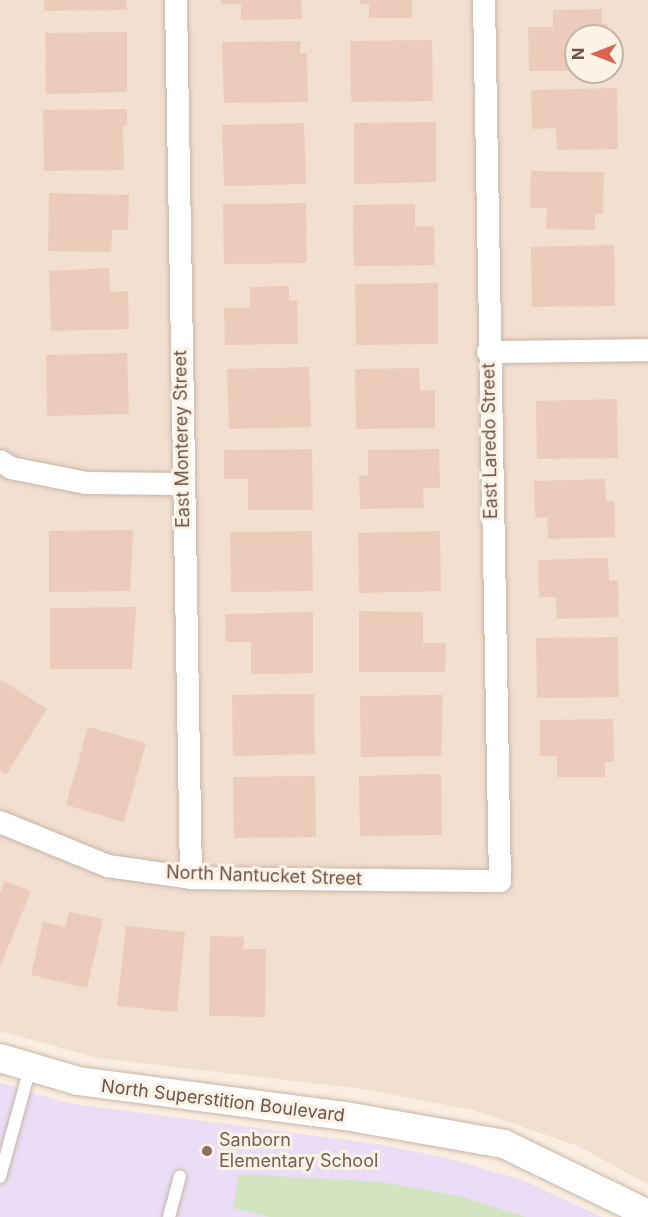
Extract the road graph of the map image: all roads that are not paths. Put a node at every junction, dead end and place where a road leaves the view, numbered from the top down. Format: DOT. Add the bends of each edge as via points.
graph roads {
  1 [pos="176,0"];
  2 [pos="484,0"];
  3 [pos="648,350"];
  4 [pos="488,352"];
  5 [pos="0,461"];
  6 [pos="182,484"];
  7 [pos="0,822"];
  8 [pos="191,878"];
  9 [pos="500,881"];
  10 [pos="0,1058"];
  11 [pos="30,1068"];
  12 [pos="180,1176"];
  13 [pos="0,1177"];
  14 [pos="648,1214"];
  15 [pos="169,1217"];
  1 -- 6 [label="street, East Monterey Street"];
  2 -- 4 [label="street, East Laredo Street"];
  3 -- 4 [label="street"];
  4 -- 9 [label="street, East Laredo Street"];
  5 -- 6 [label="street" via="11,468 86,483"];
  6 -- 8 [label="street, East Monterey Street"];
  7 -- 8 [label="street, North Nantucket Street" via="108,866"];
  8 -- 9 [label="street, North Nantucket Street"];
  10 -- 11 [label="street, North Superstition Boulevard"];
  11 -- 13 [label="lane"];
  11 -- 14 [label="street, North Superstition Boulevard" via="78,1082 357,1118 492,1141 597,1186"];
  12 -- 15 [label="lane"];
}
